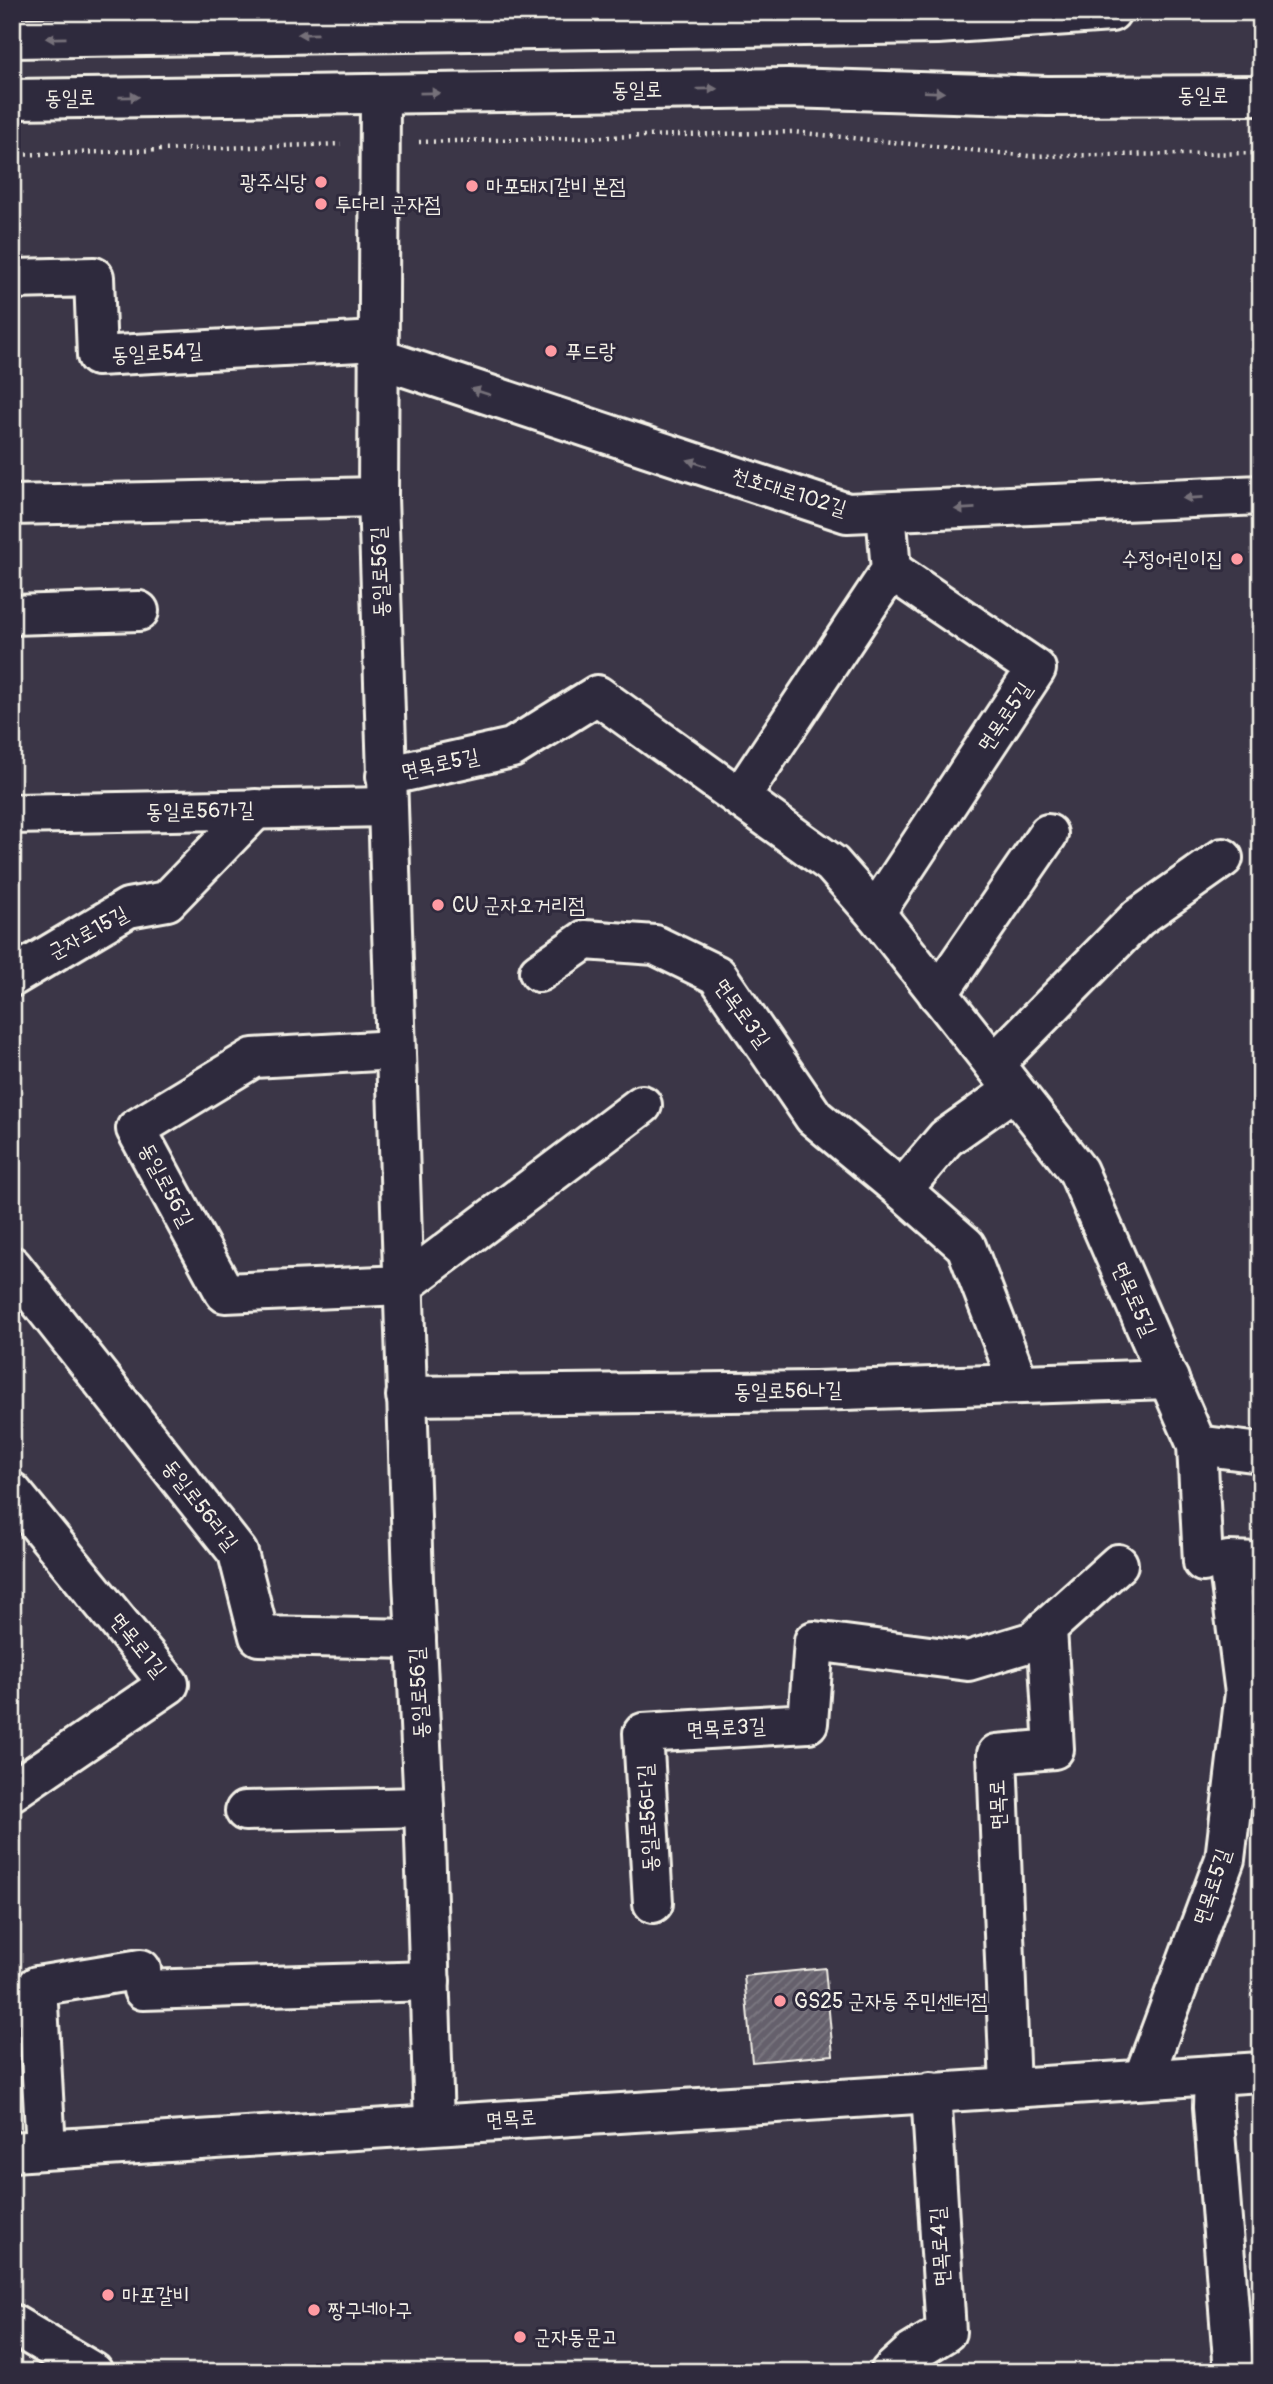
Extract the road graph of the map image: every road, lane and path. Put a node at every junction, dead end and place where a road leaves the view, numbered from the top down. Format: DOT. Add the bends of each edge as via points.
graph roads {
  1 [pos="1111,12"];
  2 [pos="776,19"];
  3 [pos="448,22"];
  4 [pos="12,38"];
  5 [pos="380,94"];
  6 [pos="1261,95"];
  7 [pos="12,99"];
  8 [pos="380,142"];
  9 [pos="1261,153"];
  10 [pos="12,155"];
  11 [pos="12,279"];
  12 [pos="378,350"];
  13 [pos="1261,495"];
  14 [pos="378,497"];
  15 [pos="12,505"];
  16 [pos="886,512"];
  17 [pos="891,569"];
  18 [pos="139,611"];
  19 [pos="12,615"];
  20 [pos="387,792"];
  21 [pos="740,797"];
  22 [pos="256,809"];
  23 [pos="12,814"];
  24 [pos="1048,834"];
  25 [pos="1223,858"];
  26 [pos="875,912"];
  27 [pos="539,972"];
  28 [pos="12,977"];
  29 [pos="938,994"];
  30 [pos="395,1050"];
  31 [pos="1004,1077"];
  32 [pos="642,1105"];
  33 [pos="902,1190"];
  34 [pos="16,1278"];
  35 [pos="403,1285"];
  36 [pos="1168,1379"];
  37 [pos="1019,1384"];
  38 [pos="406,1396"];
  39 [pos="1197,1445"];
  40 [pos="1261,1452"];
  41 [pos="12,1492"];
  42 [pos="1231,1562"];
  43 [pos="1118,1564"];
  44 [pos="1047,1628"];
  45 [pos="416,1639"];
  46 [pos="643,1733"];
  47 [pos="12,1791"];
  48 [pos="424,1807"];
  49 [pos="245,1811"];
  50 [pos="653,1903"];
  51 [pos="430,1981"];
  52 [pos="1261,2072"];
  53 [pos="1214,2075"];
  54 [pos="1143,2079"];
  55 [pos="1010,2088"];
  56 [pos="931,2092"];
  57 [pos="434,2124"];
  58 [pos="29,2151"];
  59 [pos="15,2331"];
  60 [pos="93,2372"];
  61 [pos="890,2372"];
  62 [pos="1234,2372"];
  1 -- 2 [label="street" via="937,24"];
  2 -- 3 [label="street"];
  3 -- 4 [label="street, one-way"];
  5 -- 6 [label="street, 동일로, one-way" via="787,88 1047,96"];
  7 -- 5 [label="street, 동일로, one-way"];
  5 -- 8 [label="street, 동일로56길"];
  8 -- 9 [label="path" via="793,132 1029,156"];
  8 -- 10 [label="path"];
  8 -- 12 [label="street, 동일로56길"];
  11 -- 12 [label="street, 동일로54길" via="94,277 97,356"];
  12 -- 14 [label="street, 동일로56길"];
  16 -- 12 [label="street, 천호대로102길, one-way" via="847,513"];
  13 -- 16 [label="street, 천호대로102길, one-way"];
  14 -- 15 [label="street"];
  14 -- 20 [label="street, 동일로56길"];
  16 -- 17 [label="street"];
  17 -- 21 [label="street"];
  17 -- 26 [label="street, 면목로5길" via="1037,669"];
  18 -- 19 [label="street"];
  20 -- 21 [label="street, 면목로5길" via="512,748 597,695"];
  20 -- 22 [label="street, 동일로56가길"];
  20 -- 30 [label="street, 동일로56길"];
  21 -- 26 [label="street, 면목로5길" via="832,864"];
  22 -- 23 [label="street, 동일로56가길"];
  22 -- 28 [label="street, 군자로15길" via="167,901 128,908"];
  24 -- 29 [label="street"];
  25 -- 31 [label="street" via="1138,918"];
  26 -- 29 [label="street, 면목로5길"];
  27 -- 33 [label="street, 면목로3길" via="584,940 655,945 717,975 814,1117"];
  29 -- 31 [label="street, 면목로5길"];
  30 -- 35 [label="street, 동일로56길"];
  30 -- 35 [label="street, 동일로56길" via="253,1058 136,1129 225,1293"];
  31 -- 33 [label="street"];
  31 -- 36 [label="street, 면목로5길" via="1078,1171"];
  32 -- 35 [label="street"];
  33 -- 37 [label="street, 면목로3길" via="966,1246"];
  34 -- 45 [label="street, 동일로56라길" via="238,1553 259,1636"];
  35 -- 38 [label="street, 동일로56길"];
  36 -- 37 [label="street, 동일로56나길"];
  36 -- 39 [label="street, 면목로5길"];
  37 -- 38 [label="street, 동일로56나길"];
  38 -- 45 [label="street, 동일로56길"];
  39 -- 40 [label="street"];
  39 -- 42 [label="street, 면목로5길"];
  41 -- 47 [label="street, 면목로1길" via="169,1684"];
  42 -- 54 [label="street, 면목로5길" via="1245,1693 1225,1859"];
  43 -- 44 [label="street"];
  44 -- 46 [label="street, 면목로3길" via="1034,1641 968,1661 814,1641 808,1723"];
  44 -- 55 [label="street, 면목로" via="1054,1749 997,1754"];
  45 -- 48 [label="street, 동일로56길"];
  46 -- 50 [label="street, 동일로56다길"];
  48 -- 49 [label="street"];
  48 -- 51 [label="street, 동일로56길"];
  51 -- 57 [label="street, 동일로56길"];
  51 -- 58 [label="street" via="144,1990 141,1969 37,1986"];
  52 -- 53 [label="street, 면목로"];
  53 -- 54 [label="street, 면목로"];
  53 -- 62 [label="street"];
  54 -- 55 [label="street, 면목로"];
  55 -- 56 [label="street, 면목로"];
  56 -- 57 [label="street, 면목로"];
  56 -- 61 [label="street, 면목로4길" via="946,2332"];
  57 -- 58 [label="street, 면목로"];
  59 -- 60 [label="street"];
}
